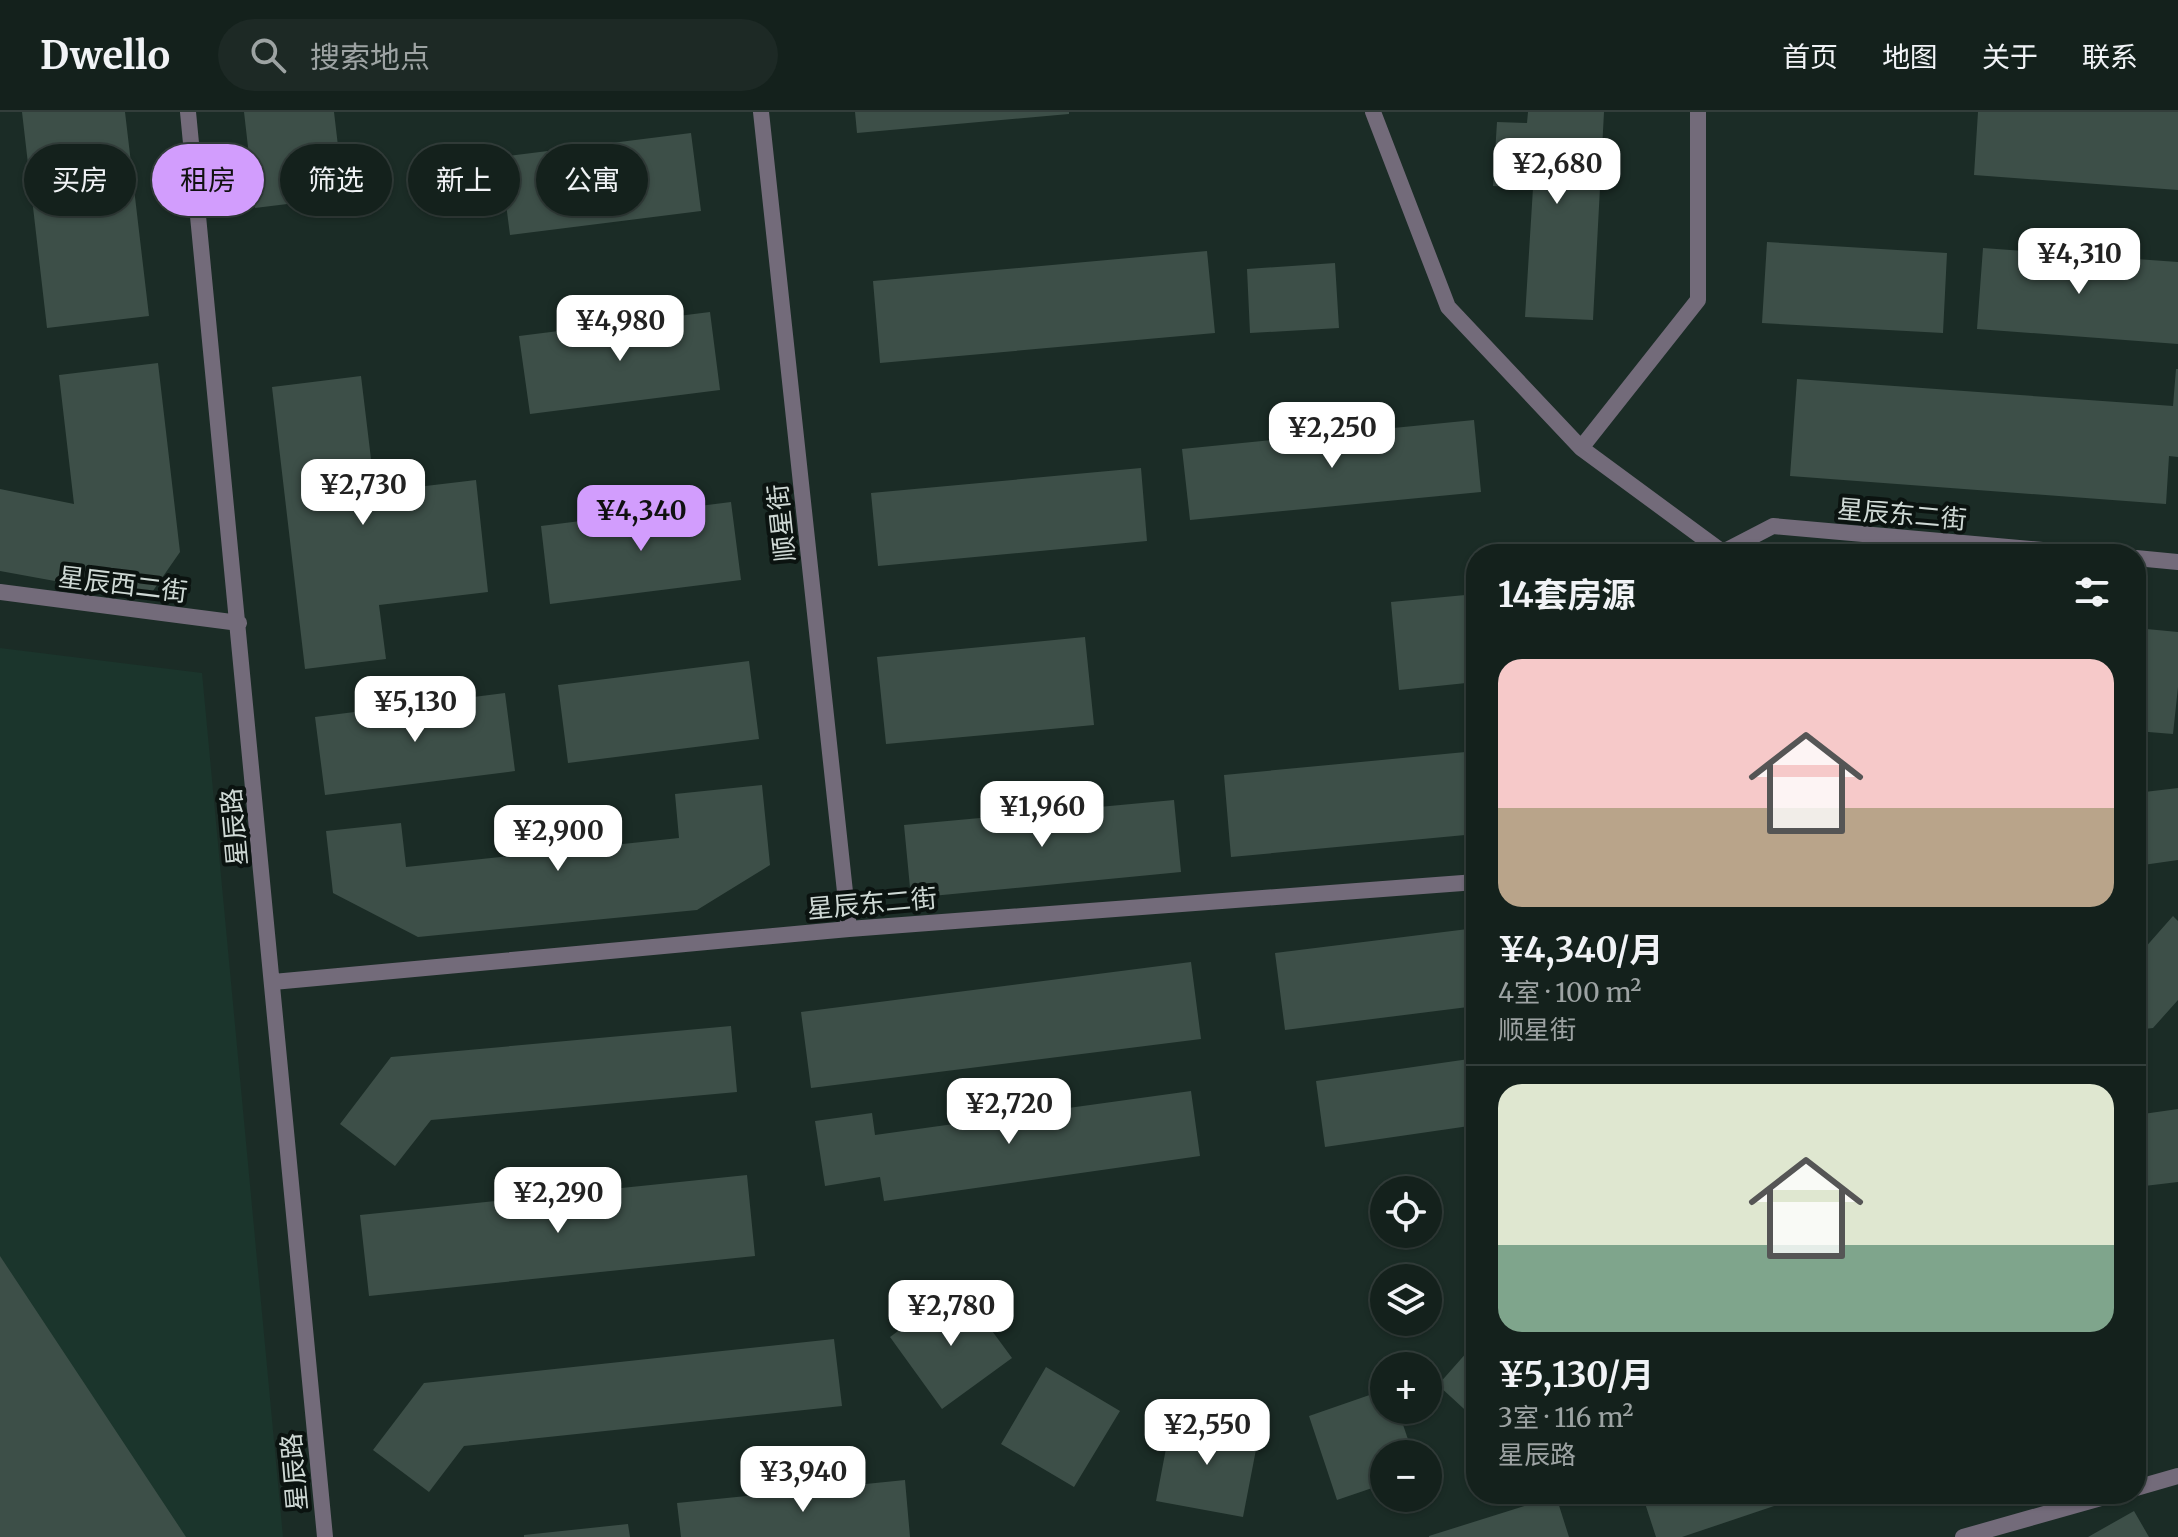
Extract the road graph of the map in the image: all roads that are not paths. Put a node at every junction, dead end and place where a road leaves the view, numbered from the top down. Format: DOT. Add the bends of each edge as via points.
graph roads {
  1 [pos="188,112"];
  2 [pos="761,112"];
  3 [pos="1373,112"];
  4 [pos="1698,112"];
  5 [pos="1581,448"];
  6 [pos="1708,544"];
  7 [pos="1738,544"];
  8 [pos="1975,544"];
  9 [pos="2146,559"];
  10 [pos="2178,562"];
  11 [pos="0,592"];
  12 [pos="239,623"];
  13 [pos="1466,883"];
  14 [pos="849,929"];
  15 [pos="273,982"];
  16 [pos="2178,1476"];
  17 [pos="2146,1485"];
  18 [pos="2080,1504"];
  19 [pos="325,1537"];
  20 [pos="1963,1537"];
  1 -- 12 [label="street, 星辰路"];
  2 -- 14 [label="street, 顺星街"];
  3 -- 5 [label="street" via="1448,307"];
  4 -- 5 [label="street" via="1698,300"];
  5 -- 6 [label="street"];
  7 -- 8 [label="street, 星辰东二街" via="1773,526"];
  9 -- 10 [label="street"];
  11 -- 12 [label="street, 星辰西二街"];
  12 -- 15 [label="street, 星辰路"];
  13 -- 14 [label="street, 星辰东二街"];
  14 -- 15 [label="street, 星辰东二街"];
  15 -- 19 [label="street, 星辰路"];
  16 -- 17 [label="street"];
  18 -- 20 [label="street"];
}
